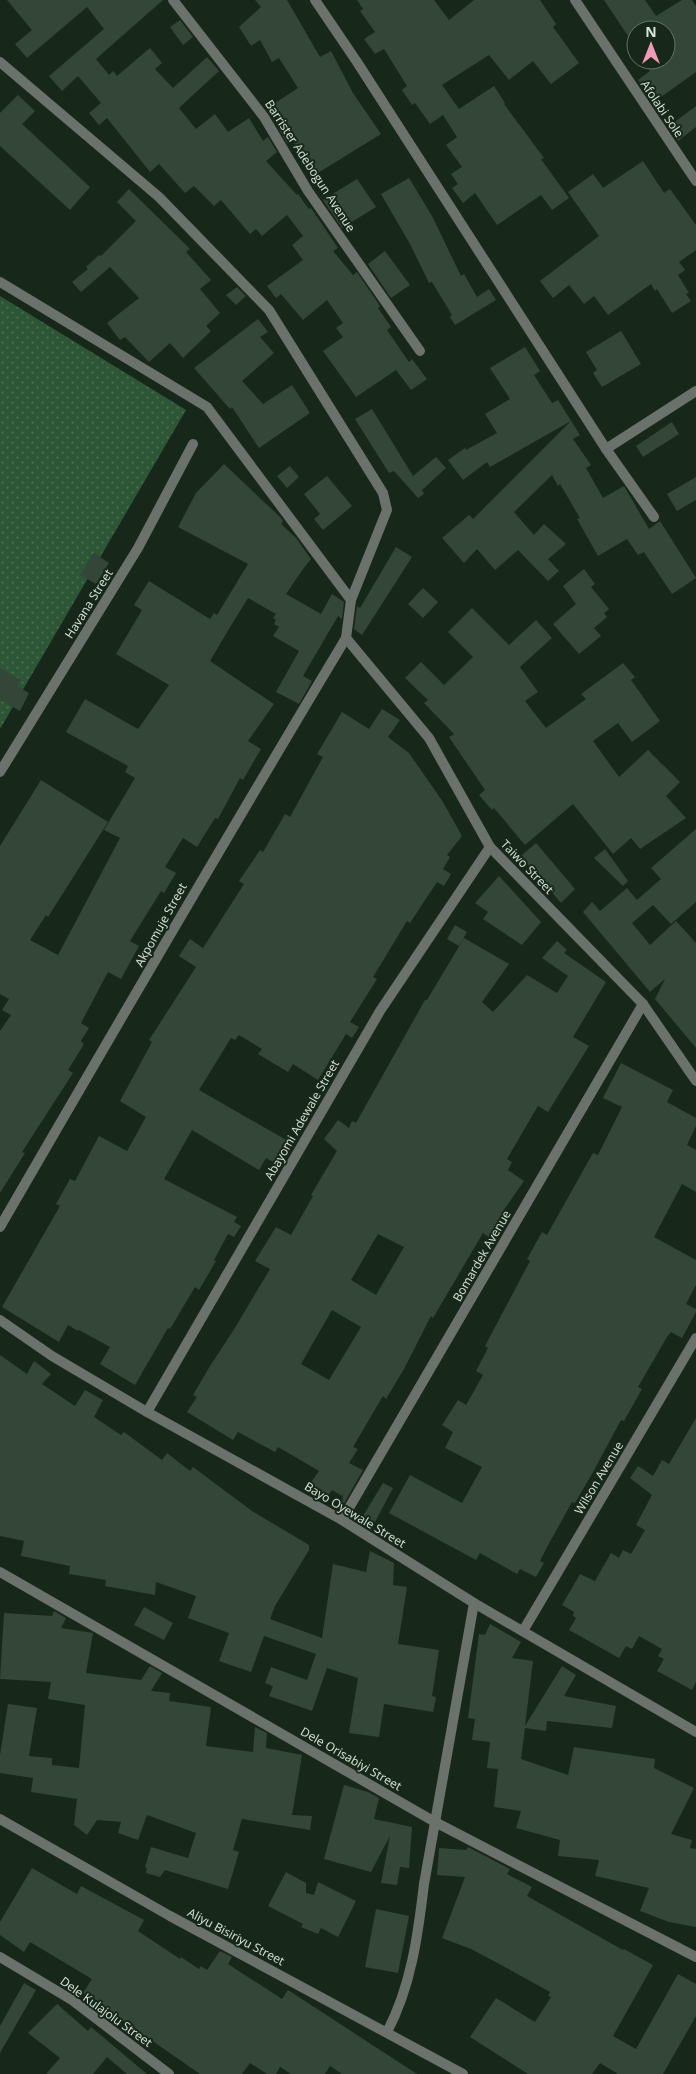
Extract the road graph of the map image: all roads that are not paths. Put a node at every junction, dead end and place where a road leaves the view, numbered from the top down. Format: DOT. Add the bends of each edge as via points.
graph roads {
  1 [pos="173,0"];
  2 [pos="315,0"];
  3 [pos="575,0"];
  4 [pos="0,62"];
  5 [pos="696,181"];
  6 [pos="0,282"];
  7 [pos="420,351"];
  8 [pos="696,392"];
  9 [pos="193,444"];
  10 [pos="606,449"];
  11 [pos="654,517"];
  12 [pos="351,600"];
  13 [pos="346,638"];
  14 [pos="0,772"];
  15 [pos="490,847"];
  16 [pos="643,1004"];
  17 [pos="696,1081"];
  18 [pos="0,1227"];
  19 [pos="0,1320"];
  20 [pos="696,1338"];
  21 [pos="147,1412"];
  22 [pos="342,1520"];
  23 [pos="0,1572"];
  24 [pos="474,1603"];
  25 [pos="523,1631"];
  26 [pos="696,1732"];
  27 [pos="0,1819"];
  28 [pos="435,1822"];
  29 [pos="0,1957"];
  30 [pos="696,1957"];
  31 [pos="387,2032"];
  32 [pos="169,2074"];
  33 [pos="463,2074"];
  1 -- 7 [label="street, Barrister Adebogun Avenue" via="264,117 308,191"];
  2 -- 10 [label="street"];
  3 -- 5 [label="street, Afolabi Sole"];
  4 -- 12 [label="street" via="158,197 269,310 383,493 387,510"];
  6 -- 12 [label="street" via="207,407"];
  8 -- 10 [label="street"];
  9 -- 14 [label="street, Havana Street" via="138,548"];
  10 -- 11 [label="street"];
  12 -- 13 [label="street"];
  13 -- 15 [label="street, Taiwo Street" via="429,738"];
  13 -- 18 [label="street, Akpomuje Street" via="207,869"];
  15 -- 16 [label="street, Taiwo Street"];
  15 -- 21 [label="street, Abayomi Adewale Street" via="380,1010"];
  16 -- 17 [label="street, Taiwo Street"];
  16 -- 22 [label="street, Bomardek Avenue"];
  19 -- 21 [label="street, Bayo Oyewale Street" via="52,1356"];
  20 -- 25 [label="street, Wilson Avenue"];
  21 -- 22 [label="street, Bayo Oyewale Street"];
  22 -- 24 [label="street, Bayo Oyewale Street"];
  23 -- 28 [label="street, Dele Orisabiyi Street"];
  24 -- 25 [label="street, Bayo Oyewale Street"];
  24 -- 28 [label="street"];
  25 -- 26 [label="street, Bayo Oyewale Street"];
  27 -- 31 [label="street, Aliyu Bisiriyu Street" via="170,1916"];
  28 -- 30 [label="street, Dele Orisabiyi Street"];
  28 -- 31 [label="street" via="407,1978 399,2009"];
  29 -- 32 [label="street, Dele Kulajolu Street" via="72,2000"];
  31 -- 33 [label="street, Aliyu Bisiriyu Street"];
}
